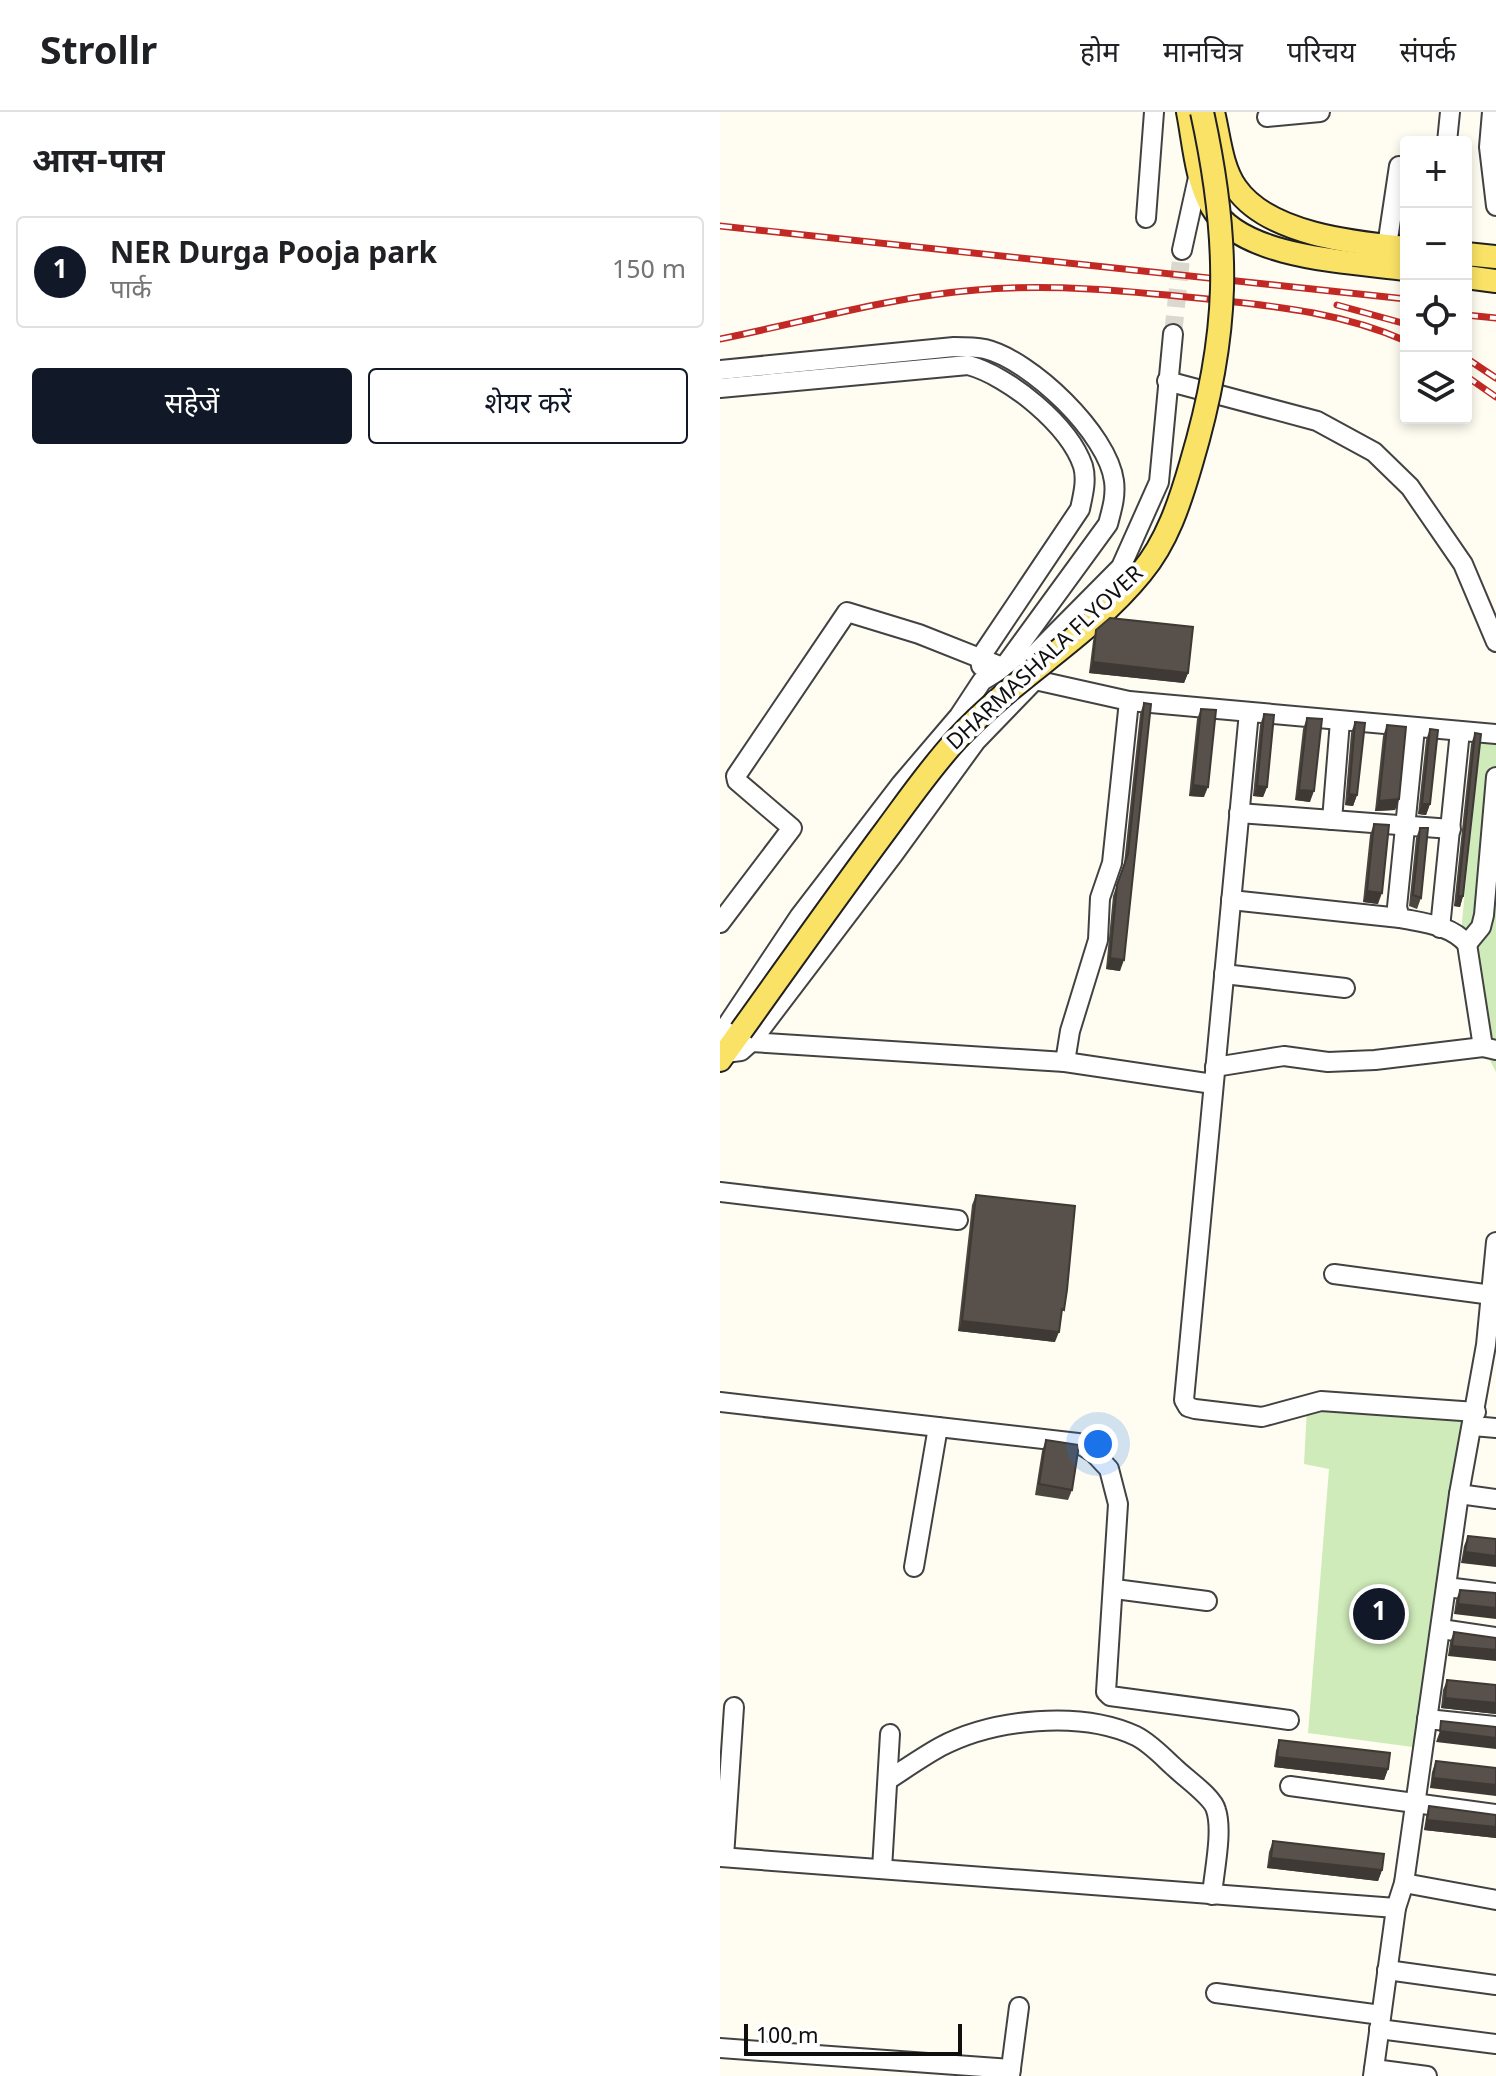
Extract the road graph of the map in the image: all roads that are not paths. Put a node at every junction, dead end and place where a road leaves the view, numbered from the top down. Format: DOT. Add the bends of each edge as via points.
graph roads {
  1 [pos="1154,112"];
  2 [pos="1188,112"];
  3 [pos="1202,112"];
  4 [pos="1213,112"];
  5 [pos="1320,112"];
  6 [pos="1450,112"];
  7 [pos="1492,112"];
  8 [pos="1267,117"];
  9 [pos="1448,136"];
  10 [pos="1399,166"];
  11 [pos="1200,170"];
  12 [pos="1496,206"];
  13 [pos="1146,218"];
  14 [pos="1396,247"];
  15 [pos="1182,250"];
  16 [pos="1472,255"];
  17 [pos="1496,257"];
  18 [pos="1400,268"];
  19 [pos="1472,278"];
  20 [pos="1496,281"];
  21 [pos="1173,334"];
  22 [pos="720,370"];
  23 [pos="1167,381"];
  24 [pos="720,388"];
  25 [pos="1496,642"];
  26 [pos="980,658"];
  27 [pos="1018,674"];
  28 [pos="982,681"];
  29 [pos="1129,701"];
  30 [pos="1249,712"];
  31 [pos="959,716"];
  32 [pos="1340,721"];
  33 [pos="1415,728"];
  34 [pos="1460,731"];
  35 [pos="1496,734"];
  36 [pos="1496,777"];
  37 [pos="1239,813"];
  38 [pos="1332,820"];
  39 [pos="1405,826"];
  40 [pos="1451,829"];
  41 [pos="1231,900"];
  42 [pos="1400,918"];
  43 [pos="720,923"];
  44 [pos="1440,928"];
  45 [pos="1467,944"];
  46 [pos="1224,974"];
  47 [pos="1345,988"];
  48 [pos="746,1037"];
  49 [pos="1489,1048"];
  50 [pos="722,1057"];
  51 [pos="1065,1062"];
  52 [pos="1214,1075"];
  53 [pos="720,1192"];
  54 [pos="958,1220"];
  55 [pos="1496,1242"];
  56 [pos="1496,1253"];
  57 [pos="1334,1274"];
  58 [pos="1492,1295"];
  59 [pos="1491,1346"];
  60 [pos="720,1402"];
  61 [pos="1474,1419"];
  62 [pos="938,1427"];
  63 [pos="1496,1428"];
  64 [pos="1459,1494"];
  65 [pos="1496,1499"];
  66 [pos="914,1567"];
  67 [pos="1446,1587"];
  68 [pos="1115,1589"];
  69 [pos="1496,1593"];
  70 [pos="1207,1601"];
  71 [pos="1441,1629"];
  72 [pos="1496,1637"];
  73 [pos="734,1707"];
  74 [pos="1427,1719"];
  75 [pos="1289,1720"];
  76 [pos="1496,1726"];
  77 [pos="890,1734"];
  78 [pos="888,1780"];
  79 [pos="1290,1786"];
  80 [pos="1415,1804"];
  81 [pos="1496,1814"];
  82 [pos="722,1857"];
  83 [pos="882,1869"];
  84 [pos="1404,1883"];
  85 [pos="1212,1895"];
  86 [pos="1496,1900"];
  87 [pos="1396,1908"];
  88 [pos="1387,1970"];
  89 [pos="1496,1985"];
  90 [pos="1216,1993"];
  91 [pos="1019,2007"];
  92 [pos="1380,2022"];
  93 [pos="1496,2044"];
  94 [pos="720,2048"];
  95 [pos="1374,2072"];
  96 [pos="1011,2073"];
  97 [pos="1427,2076"];
  1 -- 13 [label="street"];
  2 -- 11 [label="main road"];
  3 -- 48 [label="main road, DHARMASHALA FLYOVER, bridge" via="1223,250 1220,342 1188,477 1157,553 1080,633 956,740 871,851"];
  4 -- 14 [label="main road" via="1227,169 1248,203 1288,226"];
  5 -- 8 [label="street"];
  6 -- 9 [label="street"];
  7 -- 12 [label="street" via="1489,147"];
  10 -- 14 [label="street"];
  11 -- 15 [label="street"];
  11 -- 18 [label="main road" via="1210,205 1237,233 1292,253"];
  16 -- 17 [label="main road"];
  19 -- 20 [label="main road"];
  21 -- 23 [label="street"];
  22 -- 27 [label="street" via="968,347 1005,357 1065,402 1108,459 1114,502 1108,524"];
  23 -- 25 [label="street" via="1317,421 1374,452 1410,487 1463,564"];
  23 -- 27 [label="street" via="1159,482 1121,567"];
  24 -- 26 [label="street" via="968,365 986,369 1043,411 1075,447 1084,469 1080,509"];
  26 -- 27 [label="street"];
  26 -- 28 [label="street"];
  26 -- 43 [label="street" via="851,611 844,614 735,779 792,828"];
  27 -- 28 [label="street"];
  27 -- 29 [label="street"];
  27 -- 31 [label="street"];
  27 -- 48 [label="street" via="893,855"];
  28 -- 31 [label="street"];
  29 -- 30 [label="street"];
  29 -- 51 [label="street" via="1112,863 1100,898 1098,940"];
  30 -- 32 [label="street"];
  30 -- 37 [label="street"];
  31 -- 50 [label="street" via="799,917 723,1031"];
  32 -- 33 [label="street"];
  32 -- 38 [label="street"];
  33 -- 34 [label="street"];
  33 -- 39 [label="street"];
  34 -- 35 [label="street"];
  34 -- 40 [label="street"];
  36 -- 45 [label="street" via="1484,915"];
  37 -- 38 [label="street"];
  37 -- 41 [label="street"];
  38 -- 39 [label="street"];
  39 -- 40 [label="street"];
  39 -- 42 [label="street"];
  40 -- 44 [label="street"];
  41 -- 42 [label="street"];
  41 -- 46 [label="street"];
  42 -- 44 [label="street"];
  44 -- 45 [label="street" via="1458,933"];
  45 -- 49 [label="street"];
  46 -- 47 [label="street"];
  46 -- 52 [label="street"];
  48 -- 50 [label="main road, DHARMASHALA FLYOVER"];
  48 -- 51 [label="street"];
  49 -- 52 [label="street" via="1328,1062 1284,1056"];
  51 -- 52 [label="street"];
  52 -- 61 [label="street" via="1184,1400 1188,1407 1262,1417 1321,1401"];
  53 -- 54 [label="street"];
  55 -- 56 [label="street"];
  56 -- 58 [label="street"];
  57 -- 58 [label="street"];
  58 -- 59 [label="street"];
  59 -- 61 [label="street"];
  60 -- 62 [label="street"];
  61 -- 63 [label="street"];
  61 -- 64 [label="street"];
  62 -- 66 [label="street"];
  62 -- 68 [label="street" via="1078,1443 1094,1453 1109,1469 1118,1504"];
  64 -- 65 [label="street"];
  64 -- 67 [label="street"];
  67 -- 69 [label="street"];
  67 -- 71 [label="street"];
  68 -- 70 [label="street"];
  68 -- 75 [label="street" via="1105,1685 1110,1696"];
  71 -- 72 [label="street"];
  71 -- 74 [label="street"];
  73 -- 82 [label="street"];
  74 -- 76 [label="street"];
  74 -- 80 [label="street"];
  77 -- 78 [label="street"];
  78 -- 83 [label="street"];
  78 -- 85 [label="street" via="941,1746 1000,1726 1071,1721 1135,1736 1214,1804 1218,1819"];
  79 -- 80 [label="street"];
  80 -- 81 [label="street"];
  80 -- 84 [label="street"];
  82 -- 83 [label="street"];
  83 -- 85 [label="street"];
  84 -- 86 [label="street"];
  84 -- 87 [label="street"];
  85 -- 87 [label="street"];
  87 -- 88 [label="street"];
  88 -- 89 [label="street"];
  88 -- 92 [label="street"];
  90 -- 92 [label="street"];
  91 -- 96 [label="street"];
  92 -- 93 [label="street"];
  92 -- 95 [label="street"];
  94 -- 96 [label="street"];
  95 -- 97 [label="street"];
}
